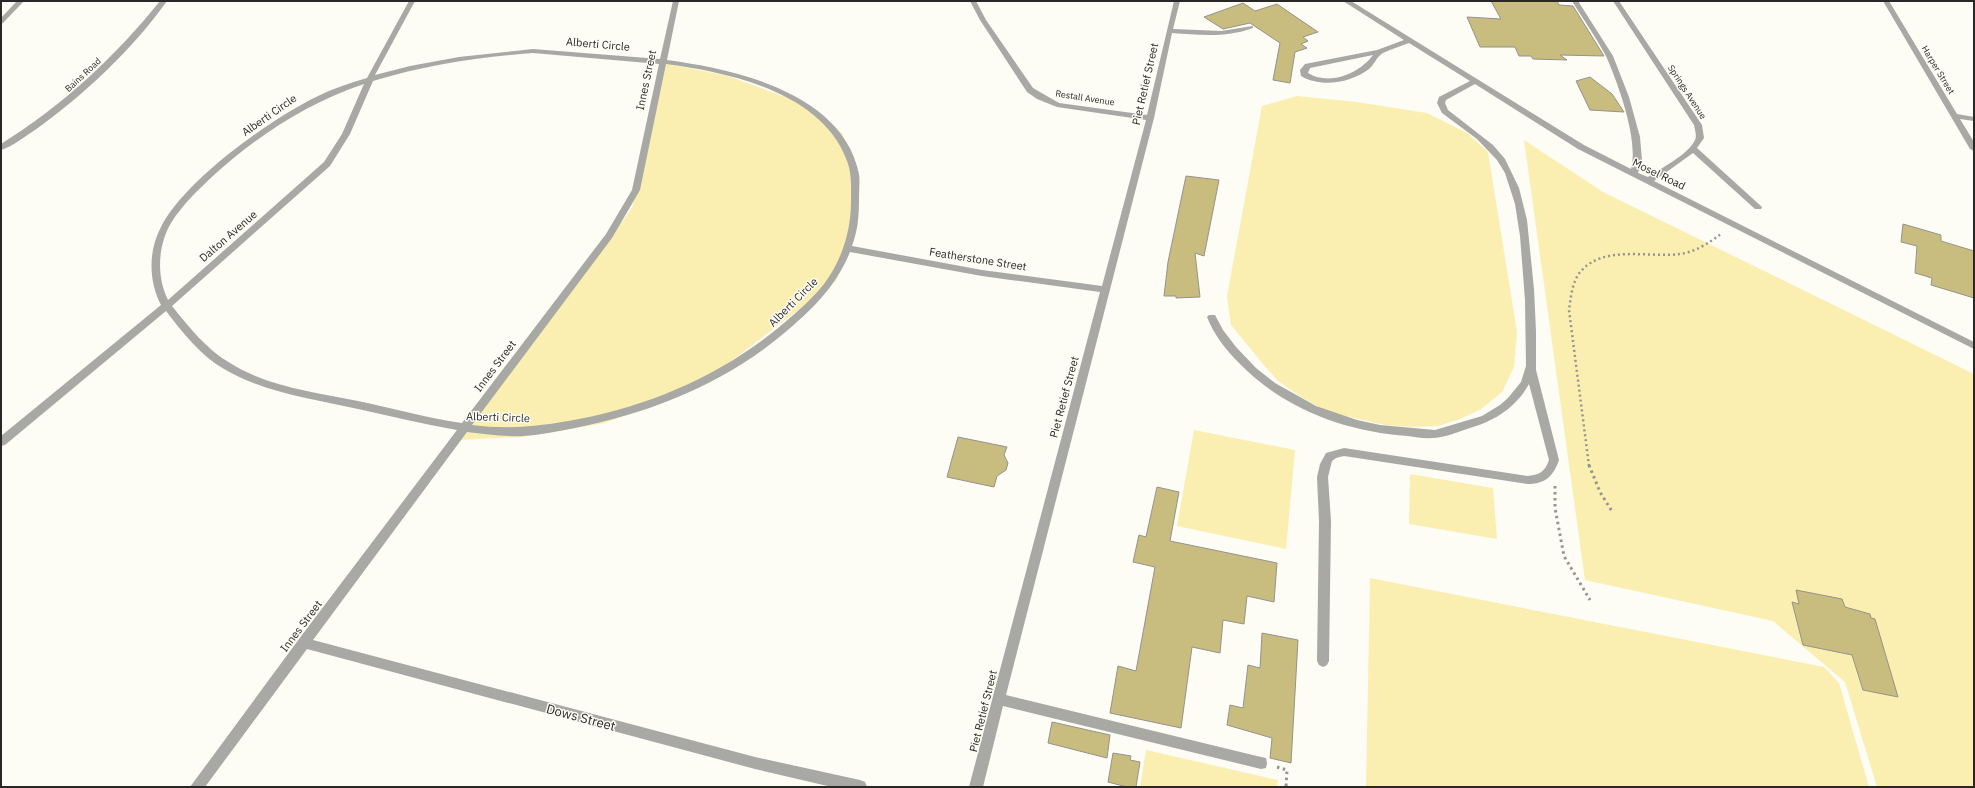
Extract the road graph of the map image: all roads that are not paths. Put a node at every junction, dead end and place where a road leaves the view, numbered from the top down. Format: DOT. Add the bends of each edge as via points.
graph roads {
  1 [pos="21,1"];
  2 [pos="164,1"];
  3 [pos="412,1"];
  4 [pos="676,1"];
  5 [pos="973,1"];
  6 [pos="1346,1"];
  7 [pos="1575,1"];
  8 [pos="1616,1"];
  9 [pos="1886,1"];
  10 [pos="1180,3"];
  11 [pos="1,22"];
  12 [pos="1251,27"];
  13 [pos="1169,31"];
  14 [pos="1409,41"];
  15 [pos="1380,52"];
  16 [pos="662,62"];
  17 [pos="370,80"];
  18 [pos="1474,82"];
  19 [pos="1954,116"];
  20 [pos="1150,118"];
  21 [pos="1974,119"];
  22 [pos="1,148"];
  23 [pos="1693,149"];
  24 [pos="1974,149"];
  25 [pos="1634,174"];
  26 [pos="1648,181"];
  27 [pos="1758,207"];
  28 [pos="847,248"];
  29 [pos="1105,290"];
  30 [pos="166,306"];
  31 [pos="1212,317"];
  32 [pos="1974,346"];
  33 [pos="1531,371"];
  34 [pos="464,428"];
  35 [pos="1,442"];
  36 [pos="303,643"];
  37 [pos="1323,662"];
  38 [pos="998,699"];
  39 [pos="1261,763"];
  40 [pos="197,787"];
  41 [pos="860,787"];
  42 [pos="976,787"];
  1 -- 11 [label="street"];
  2 -- 22 [label="street, Bains Road" via="93,81 57,111"];
  3 -- 17 [label="street, Dalton Avenue"];
  4 -- 16 [label="street, Innes Street"];
  5 -- 20 [label="street, Restall Avenue" via="1030,90 1040,97 1057,105"];
  6 -- 14 [label="street, Mosel Road"];
  7 -- 25 [label="street" via="1609,56 1625,97 1636,137 1638,160"];
  8 -- 23 [label="street, Springs Avenue" via="1698,125 1700,140"];
  9 -- 19 [label="street, Harper Street"];
  10 -- 13 [label="street, Piet Retief Street"];
  12 -- 13 [label="street" via="1221,33"];
  13 -- 20 [label="street, Piet Retief Street"];
  14 -- 15 [label="street"];
  14 -- 18 [label="street, Mosel Road"];
  15 -- 15 [label="street" via="1308,66 1304,74 1312,79 1323,80 1348,76 1365,68"];
  16 -- 17 [label="street, Alberti Circle" via="554,52 513,52 432,64"];
  16 -- 28 [label="street, Alberti Circle" via="720,71 753,81 794,98 819,116 838,136 855,173 855,223"];
  16 -- 34 [label="street, Innes Street" via="636,190 629,203 608,236"];
  17 -- 30 [label="street, Dalton Avenue" via="352,121 329,162"];
  17 -- 30 [label="street, Alberti Circle" via="309,102 209,176 183,202 166,224 157,248 158,289"];
  18 -- 25 [label="street, Mosel Road" via="1546,126"];
  18 -- 33 [label="street" via="1442,99 1441,104 1445,111 1491,148 1511,176 1517,194 1525,243 1530,296"];
  19 -- 21 [label="street"];
  19 -- 24 [label="street, Harper Street"];
  20 -- 29 [label="street, Piet Retief Street"];
  23 -- 26 [label="street"];
  23 -- 27 [label="street"];
  25 -- 26 [label="street, Mosel Road"];
  26 -- 32 [label="street, Mosel Road"];
  28 -- 29 [label="street, Featherstone Street" via="982,273"];
  28 -- 34 [label="street, Alberti Circle" via="831,281 810,305 758,351 718,376 667,398 600,420 524,432"];
  29 -- 38 [label="street, Piet Retief Street"];
  30 -- 34 [label="street, Alberti Circle" via="196,342 214,358 261,382 296,392"];
  30 -- 35 [label="street, Dalton Avenue"];
  31 -- 33 [label="street" via="1217,330 1233,350 1269,385 1289,399 1362,426 1434,434 1484,421 1502,411 1514,399"];
  33 -- 37 [label="street" via="1554,460 1551,471 1546,476 1528,480 1512,479 1355,453 1331,454 1324,465 1323,475"];
  34 -- 36 [label="street, Innes Street"];
  36 -- 40 [label="street, Innes Street"];
  36 -- 41 [label="street, Dows Street" via="755,764"];
  38 -- 39 [label="street"];
  38 -- 42 [label="street, Piet Retief Street"];
}
